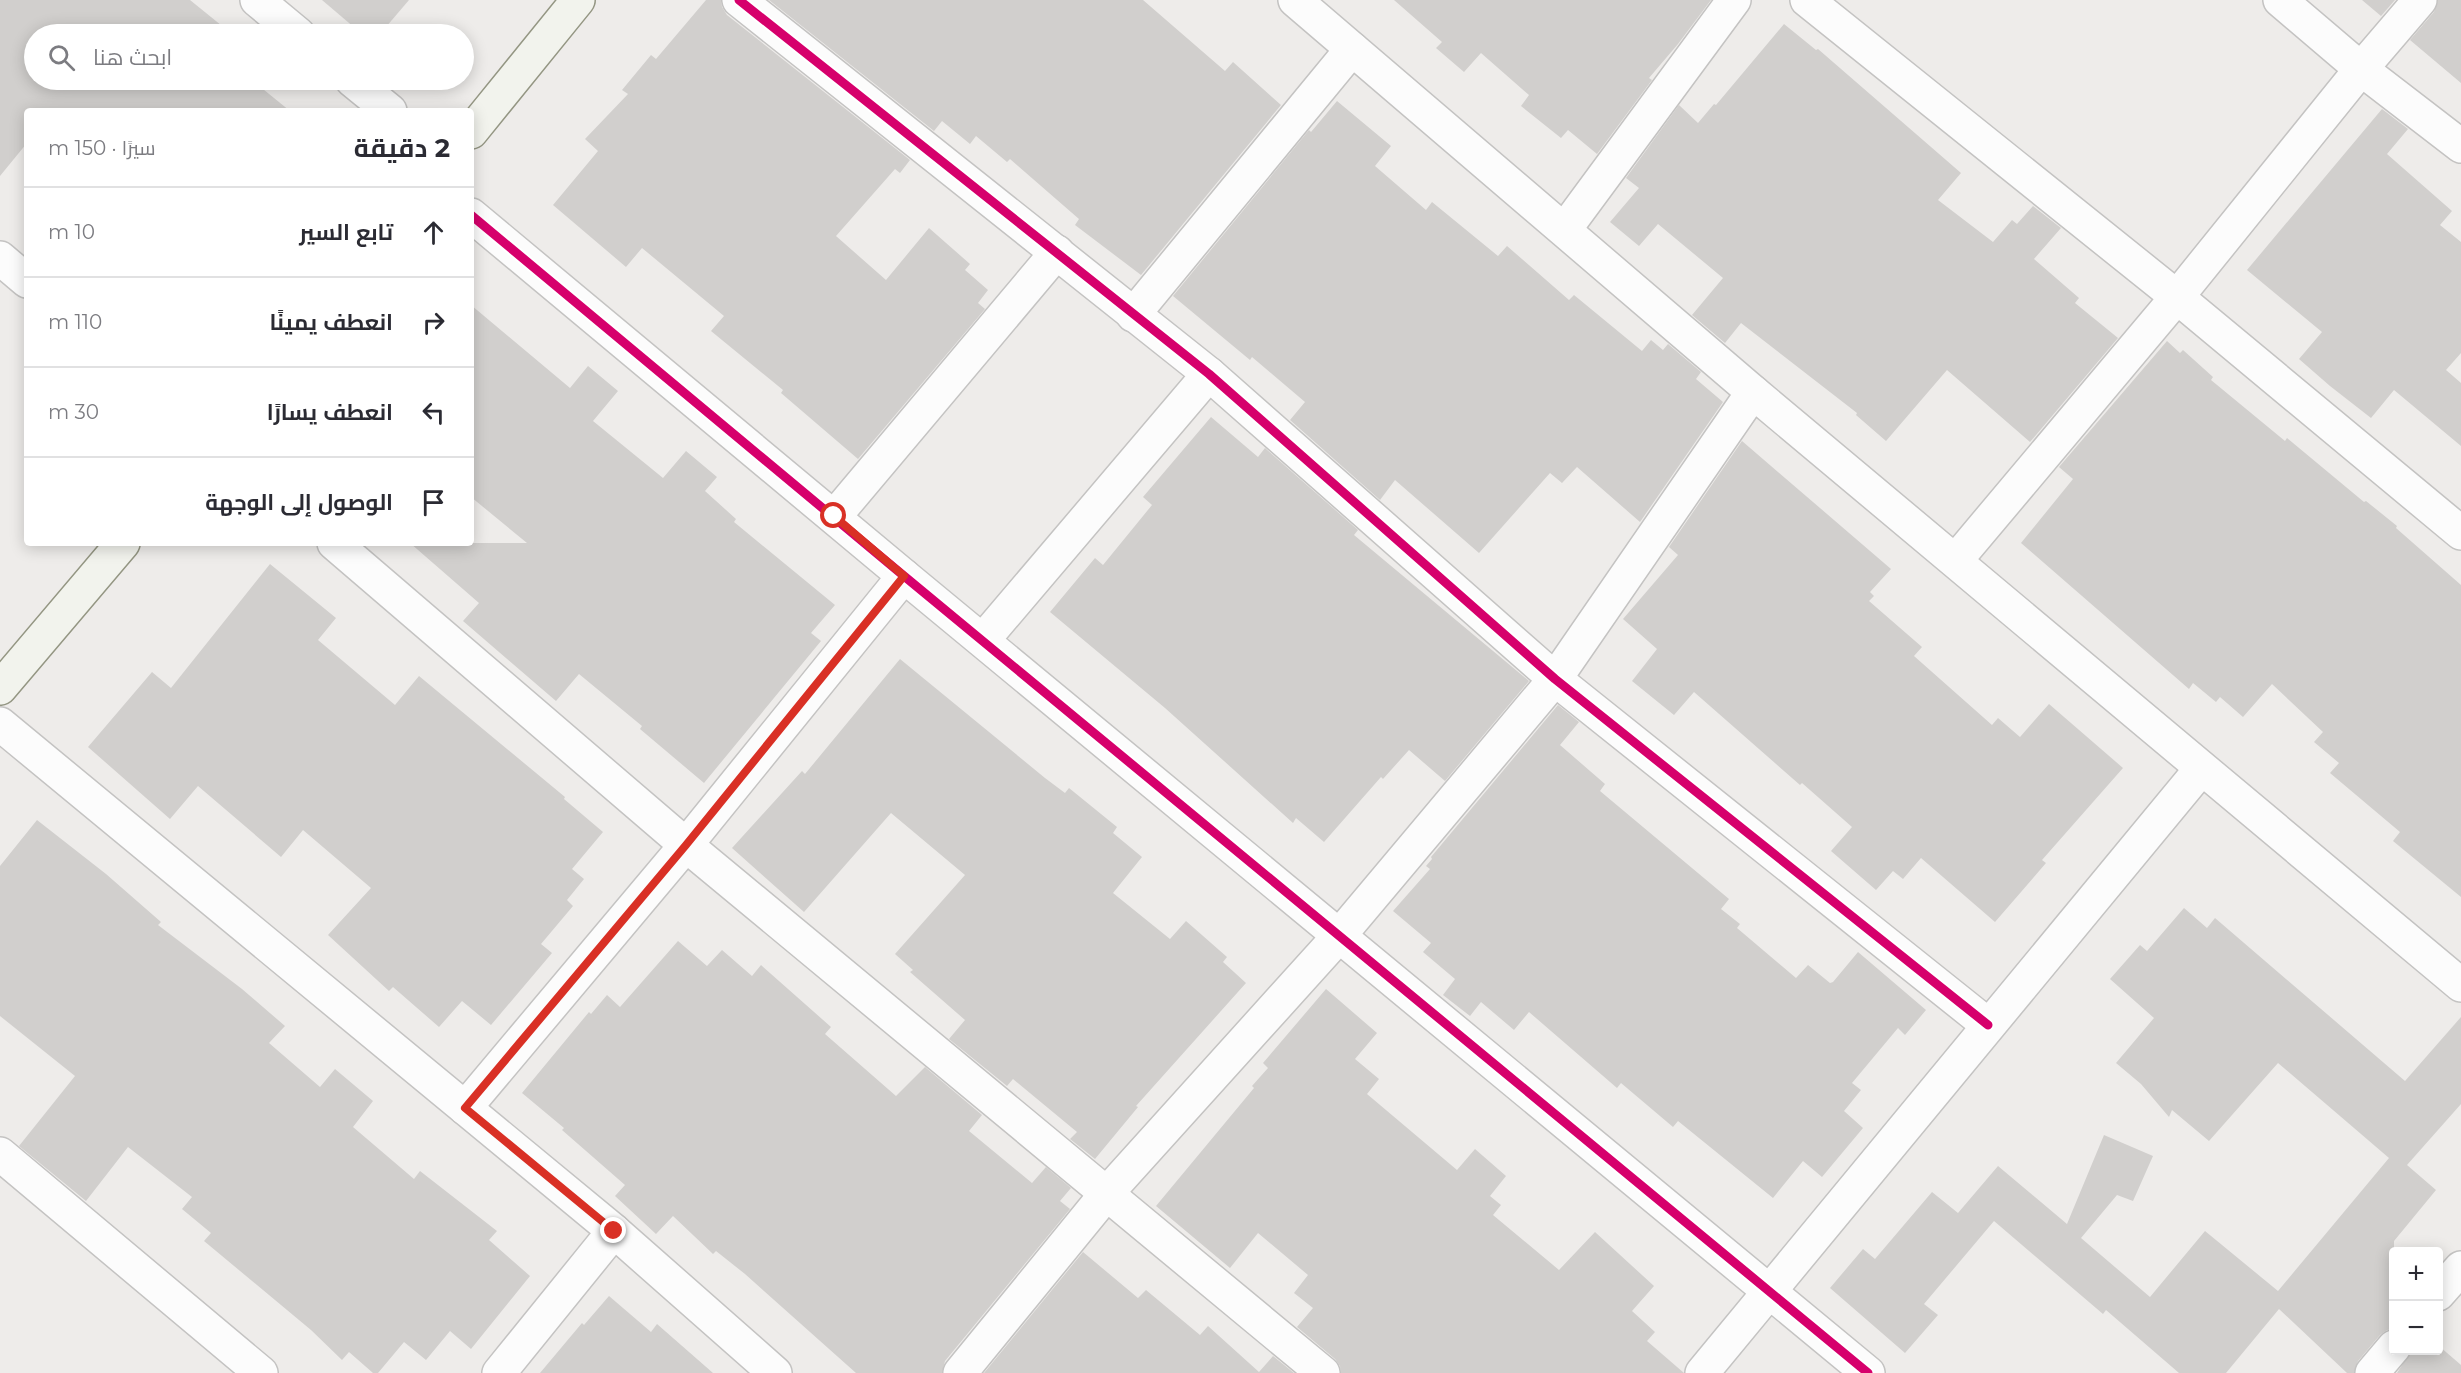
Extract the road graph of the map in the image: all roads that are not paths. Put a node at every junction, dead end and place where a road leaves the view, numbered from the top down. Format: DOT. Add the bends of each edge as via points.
graph roads {
  1 [pos="257,0"];
  2 [pos="578,0"];
  3 [pos="739,0"];
  4 [pos="1295,0"];
  5 [pos="1734,0"];
  6 [pos="1807,0"];
  7 [pos="2280,0"];
  8 [pos="2421,0"];
  9 [pos="286,24"];
  10 [pos="1352,49"];
  11 [pos="2361,69"];
  12 [pos="364,90"];
  13 [pos="386,108"];
  14 [pos="474,128"];
  15 [pos="2461,146"];
  16 [pos="474,217"];
  17 [pos="1565,229"];
  18 [pos="1057,252"];
  19 [pos="0,258"];
  20 [pos="24,278"];
  21 [pos="2177,297"];
  22 [pos="1133,315"];
  23 [pos="1209,374"];
  24 [pos="1753,392"];
  25 [pos="834,516"];
  26 [pos="2461,533"];
  27 [pos="120,546"];
  28 [pos="337,546"];
  29 [pos="1956,560"];
  30 [pos="904,576"];
  31 [pos="983,640"];
  32 [pos="1556,679"];
  33 [pos="0,688"];
  34 [pos="0,724"];
  35 [pos="2201,769"];
  36 [pos="686,845"];
  37 [pos="1339,936"];
  38 [pos="2461,985"];
  39 [pos="1988,1025"];
  40 [pos="465,1108"];
  41 [pos="0,1154"];
  42 [pos="1107,1192"];
  43 [pos="614,1231"];
  44 [pos="2461,1268"];
  45 [pos="2443,1289"];
  46 [pos="1769,1291"];
  47 [pos="2389,1353"];
  48 [pos="258,1372"];
  49 [pos="499,1373"];
  50 [pos="775,1373"];
  51 [pos="960,1373"];
  52 [pos="1323,1373"];
  53 [pos="1702,1373"];
  54 [pos="1868,1373"];
  55 [pos="2372,1373"];
  1 -- 9 [label="street"];
  2 -- 14 [label="street"];
  3 -- 18 [label="street"];
  4 -- 10 [label="street"];
  5 -- 17 [label="street"];
  6 -- 21 [label="street"];
  7 -- 11 [label="street"];
  8 -- 11 [label="street"];
  10 -- 17 [label="street"];
  10 -- 22 [label="street"];
  11 -- 15 [label="street"];
  11 -- 21 [label="street"];
  12 -- 13 [label="street"];
  16 -- 25 [label="street"];
  17 -- 24 [label="street"];
  18 -- 22 [label="street"];
  18 -- 25 [label="street"];
  19 -- 20 [label="street"];
  21 -- 26 [label="street"];
  21 -- 29 [label="street"];
  22 -- 23 [label="street"];
  23 -- 31 [label="street"];
  23 -- 32 [label="street"];
  24 -- 29 [label="street"];
  24 -- 32 [label="street"];
  25 -- 30 [label="street"];
  27 -- 33 [label="street"];
  28 -- 36 [label="street"];
  29 -- 35 [label="street"];
  30 -- 31 [label="street"];
  30 -- 36 [label="street"];
  31 -- 37 [label="street"];
  32 -- 37 [label="street"];
  32 -- 39 [label="street"];
  34 -- 40 [label="street"];
  35 -- 38 [label="street"];
  35 -- 39 [label="street"];
  36 -- 40 [label="street"];
  36 -- 42 [label="street"];
  37 -- 42 [label="street"];
  37 -- 46 [label="street"];
  39 -- 46 [label="street"];
  40 -- 43 [label="street"];
  41 -- 48 [label="street"];
  42 -- 51 [label="street"];
  42 -- 52 [label="street"];
  43 -- 49 [label="street"];
  43 -- 50 [label="street"];
  44 -- 45 [label="street"];
  46 -- 53 [label="street"];
  46 -- 54 [label="street"];
  47 -- 55 [label="street"];
}
